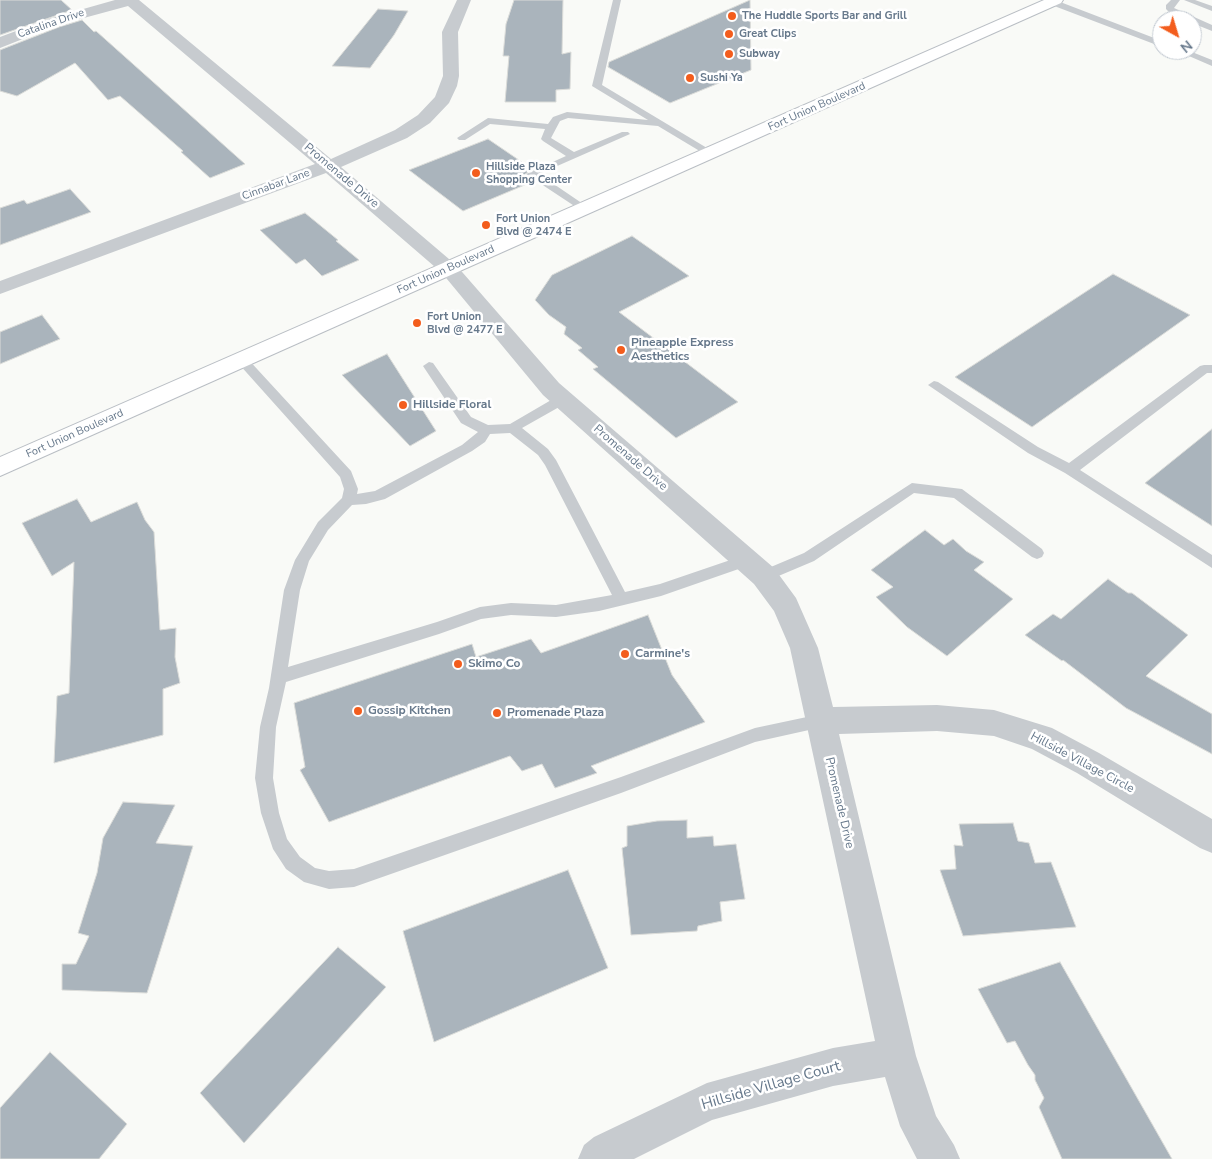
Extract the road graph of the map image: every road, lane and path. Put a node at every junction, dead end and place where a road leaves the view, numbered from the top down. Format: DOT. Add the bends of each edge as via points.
graph roads {
  1 [pos="131,0"];
  2 [pos="464,0"];
  3 [pos="617,0"];
  4 [pos="1176,0"];
  5 [pos="1188,0"];
  6 [pos="1054,1"];
  7 [pos="1212,9"];
  8 [pos="1171,10"];
  9 [pos="1152,40"];
  10 [pos="0,42"];
  11 [pos="661,124"];
  12 [pos="551,127"];
  13 [pos="625,134"];
  14 [pos="462,138"];
  15 [pos="712,154"];
  16 [pos="573,156"];
  17 [pos="329,166"];
  18 [pos="585,210"];
  19 [pos="449,269"];
  20 [pos="0,288"];
  21 [pos="242,360"];
  22 [pos="428,366"];
  23 [pos="1212,369"];
  24 [pos="934,385"];
  25 [pos="563,399"];
  26 [pos="513,428"];
  27 [pos="486,430"];
  28 [pos="0,467"];
  29 [pos="1070,470"];
  30 [pos="348,500"];
  31 [pos="1036,553"];
  32 [pos="1212,562"];
  33 [pos="756,568"];
  34 [pos="621,599"];
  35 [pos="279,677"];
  36 [pos="821,721"];
  37 [pos="1212,837"];
  38 [pos="897,1056"];
  39 [pos="598,1159"];
  40 [pos="940,1159"];
  1 -- 10 [label="street, Catalina Drive" via="54,22"];
  1 -- 17 [label="street, Promenade Drive"];
  2 -- 17 [label="street, Cinnabar Lane" via="450,32 451,76 443,99 424,119 401,134"];
  3 -- 11 [label="lane" via="598,86"];
  4 -- 8 [label="lane" via="1170,5"];
  5 -- 7 [label="lane"];
  6 -- 9 [label="lane"];
  6 -- 15 [label="main road, Fort Union Boulevard"];
  11 -- 12 [label="lane" via="567,115 556,119"];
  11 -- 15 [label="lane"];
  12 -- 14 [label="lane" via="488,121"];
  12 -- 16 [label="lane" via="546,139"];
  13 -- 16 [label="lane"];
  15 -- 18 [label="main road, Fort Union Boulevard"];
  16 -- 18 [label="lane" via="531,174"];
  17 -- 19 [label="street, Promenade Drive"];
  17 -- 20 [label="street, Cinnabar Lane"];
  18 -- 19 [label="main road, Fort Union Boulevard"];
  19 -- 21 [label="main road, Fort Union Boulevard"];
  19 -- 25 [label="street, Promenade Drive"];
  21 -- 28 [label="main road, Fort Union Boulevard"];
  21 -- 30 [label="lane" via="346,474 351,489"];
  22 -- 27 [label="lane" via="466,420"];
  23 -- 29 [label="lane" via="1204,369"];
  24 -- 29 [label="lane" via="1033,450"];
  25 -- 26 [label="lane"];
  25 -- 33 [label="street, Promenade Drive"];
  26 -- 27 [label="lane"];
  26 -- 34 [label="lane" via="543,452 551,463"];
  27 -- 30 [label="lane" via="467,448 380,495"];
  29 -- 32 [label="lane"];
  30 -- 35 [label="lane" via="323,526 302,560 292,590"];
  31 -- 33 [label="lane" via="957,493 912,488 809,557"];
  33 -- 34 [label="lane"];
  33 -- 36 [label="street, Promenade Drive" via="786,606 804,648"];
  34 -- 35 [label="lane" via="570,610 511,609 480,613"];
  35 -- 36 [label="lane" via="268,727 264,778 270,813 279,843 293,862 311,876 329,880 354,878 755,735"];
  36 -- 37 [label="street, Hillside Village Circle" via="937,718 994,723 1048,742"];
  36 -- 38 [label="street, Promenade Drive"];
  38 -- 39 [label="street, Hillside Village Court" via="833,1067 707,1102"];
  38 -- 40 [label="street, Promenade Drive" via="920,1126"];
}
